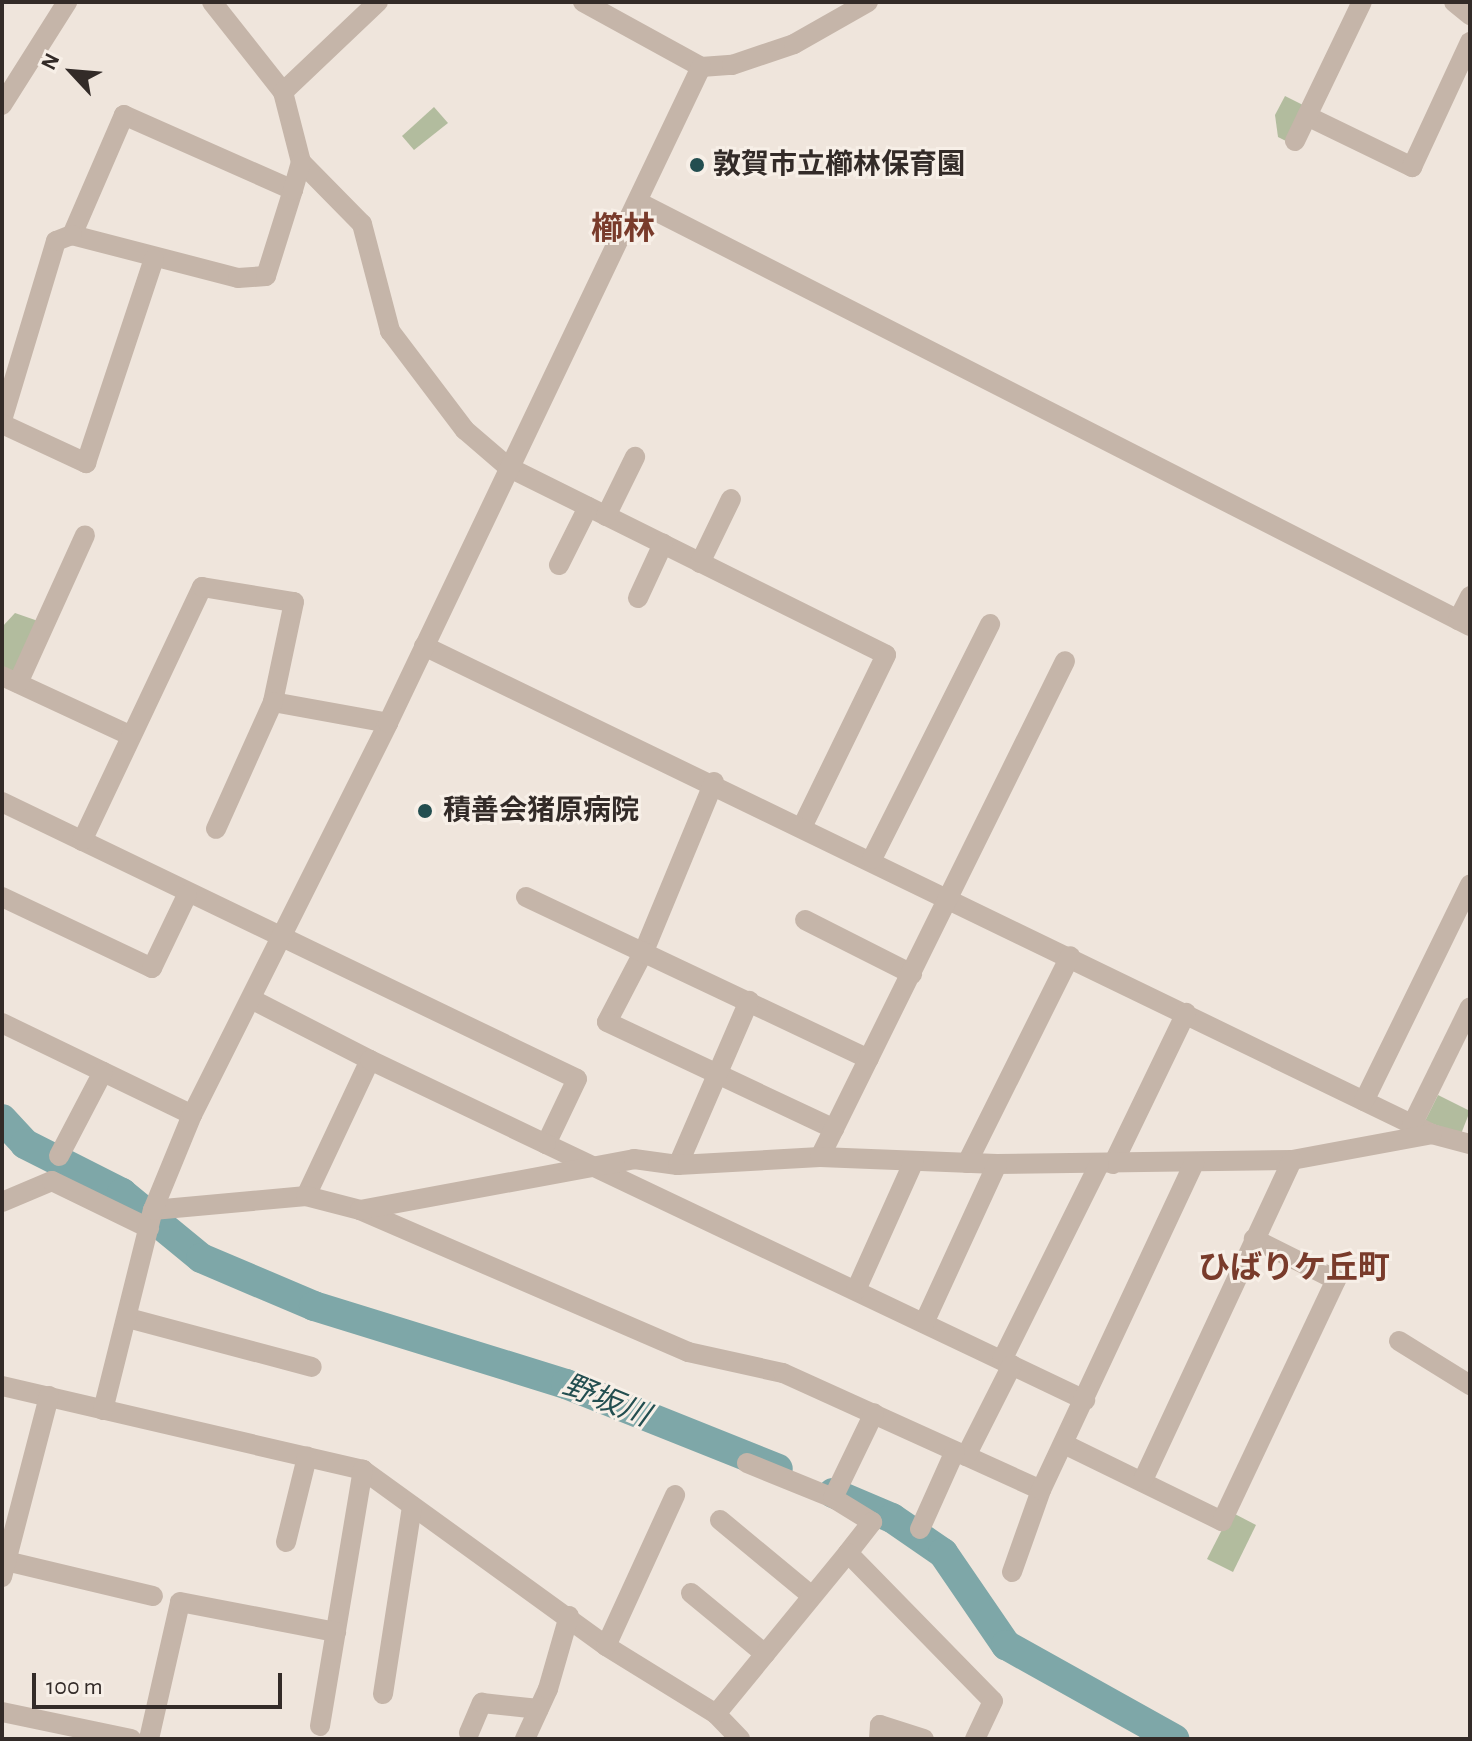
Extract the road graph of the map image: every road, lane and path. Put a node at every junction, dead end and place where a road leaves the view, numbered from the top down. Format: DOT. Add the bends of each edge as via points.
graph roads {
  1 [pos="67,2"];
  2 [pos="212,2"];
  3 [pos="378,2"];
  4 [pos="583,2"];
  5 [pos="868,2"];
  6 [pos="1362,2"];
  7 [pos="1454,2"];
  8 [pos="1470,15"];
  9 [pos="1470,42"];
  10 [pos="701,67"];
  11 [pos="283,92"];
  12 [pos="2,105"];
  13 [pos="1307,116"];
  14 [pos="1295,141"];
  15 [pos="301,162"];
  16 [pos="293,190"];
  17 [pos="638,202"];
  18 [pos="72,235"];
  19 [pos="154,259"];
  20 [pos="2,422"];
  21 [pos="635,457"];
  22 [pos="508,467"];
  23 [pos="731,499"];
  24 [pos="597,511"];
  25 [pos="85,535"];
  26 [pos="663,544"];
  27 [pos="700,563"];
  28 [pos="559,565"];
  29 [pos="1470,596"];
  30 [pos="638,598"];
  31 [pos="1464,623"];
  32 [pos="990,624"];
  33 [pos="424,646"];
  34 [pos="1065,661"];
  35 [pos="10,680"];
  36 [pos="273,702"];
  37 [pos="388,723"];
  38 [pos="129,735"];
  39 [pos="714,782"];
  40 [pos="2,802"];
  41 [pos="803,825"];
  42 [pos="216,829"];
  43 [pos="82,841"];
  44 [pos="872,859"];
  45 [pos="1470,885"];
  46 [pos="187,895"];
  47 [pos="2,897"];
  48 [pos="526,897"];
  49 [pos="950,898"];
  50 [pos="805,920"];
  51 [pos="282,938"];
  52 [pos="644,951"];
  53 [pos="1070,956"];
  54 [pos="912,974"];
  55 [pos="251,999"];
  56 [pos="749,1001"];
  57 [pos="1470,1007"];
  58 [pos="1186,1013"];
  59 [pos="2,1023"];
  60 [pos="869,1059"];
  61 [pos="370,1060"];
  62 [pos="719,1070"];
  63 [pos="103,1072"];
  64 [pos="1364,1101"];
  65 [pos="192,1115"];
  66 [pos="1412,1125"];
  67 [pos="834,1129"];
  68 [pos="1432,1134"];
  69 [pos="546,1144"];
  70 [pos="1470,1144"];
  71 [pos="59,1156"];
  72 [pos="820,1157"];
  73 [pos="1292,1160"];
  74 [pos="914,1161"];
  75 [pos="967,1163"];
  76 [pos="1194,1163"];
  77 [pos="997,1164"];
  78 [pos="1106,1164"];
  79 [pos="678,1165"];
  80 [pos="597,1166"];
  81 [pos="306,1196"];
  82 [pos="2,1202"];
  83 [pos="360,1210"];
  84 [pos="151,1219"];
  85 [pos="1254,1239"];
  86 [pos="856,1290"];
  87 [pos="128,1318"];
  88 [pos="924,1323"];
  89 [pos="1399,1341"];
  90 [pos="1007,1363"];
  91 [pos="312,1367"];
  92 [pos="1470,1385"];
  93 [pos="2,1386"];
  94 [pos="49,1396"];
  95 [pos="1085,1400"];
  96 [pos="103,1410"];
  97 [pos="874,1413"];
  98 [pos="1064,1444"];
  99 [pos="961,1453"];
  100 [pos="307,1457"];
  101 [pos="747,1463"];
  102 [pos="363,1470"];
  103 [pos="1143,1480"];
  104 [pos="1041,1490"];
  105 [pos="675,1495"];
  106 [pos="833,1498"];
  107 [pos="412,1506"];
  108 [pos="720,1520"];
  109 [pos="920,1529"];
  110 [pos="286,1542"];
  111 [pos="848,1553"];
  112 [pos="4,1569"];
  113 [pos="1012,1572"];
  114 [pos="691,1593"];
  115 [pos="153,1596"];
  116 [pos="812,1596"];
  117 [pos="569,1616"];
  118 [pos="336,1632"];
  119 [pos="606,1646"];
  120 [pos="765,1654"];
  121 [pos="383,1694"];
  122 [pos="539,1709"];
  123 [pos="2,1712"];
  124 [pos="716,1714"];
  125 [pos="320,1726"];
  126 [pos="469,1733"];
  127 [pos="131,1739"];
  128 [pos="149,1739"];
  129 [pos="525,1739"];
  130 [pos="740,1739"];
  131 [pos="879,1739"];
  132 [pos="924,1739"];
  133 [pos="975,1739"];
  1 -- 12 [label="street"];
  2 -- 11 [label="street"];
  3 -- 11 [label="street"];
  4 -- 10 [label="street"];
  5 -- 10 [label="street" via="794,44 732,65"];
  6 -- 13 [label="street"];
  7 -- 8 [label="street"];
  9 -- 13 [label="street" via="1412,167"];
  10 -- 17 [label="street"];
  11 -- 15 [label="street"];
  13 -- 14 [label="street"];
  15 -- 16 [label="street"];
  15 -- 22 [label="street" via="362,224 390,331 465,430"];
  16 -- 18 [label="street" via="124,115"];
  16 -- 19 [label="street" via="266,276 238,278"];
  17 -- 22 [label="street"];
  17 -- 31 [label="street"];
  18 -- 19 [label="street"];
  18 -- 20 [label="street" via="56,241"];
  19 -- 20 [label="street" via="86,463"];
  21 -- 24 [label="street"];
  22 -- 24 [label="street"];
  22 -- 33 [label="street"];
  23 -- 27 [label="street"];
  24 -- 26 [label="street"];
  24 -- 28 [label="street"];
  25 -- 35 [label="street"];
  26 -- 27 [label="street"];
  26 -- 30 [label="street"];
  27 -- 41 [label="street" via="886,655"];
  29 -- 31 [label="street"];
  32 -- 44 [label="street"];
  33 -- 37 [label="street"];
  33 -- 39 [label="street"];
  34 -- 49 [label="street"];
  35 -- 38 [label="street"];
  36 -- 37 [label="street"];
  36 -- 38 [label="street" via="294,602 202,587"];
  36 -- 42 [label="street"];
  37 -- 51 [label="street"];
  38 -- 43 [label="street"];
  39 -- 41 [label="street"];
  39 -- 52 [label="street"];
  40 -- 43 [label="street"];
  41 -- 44 [label="street"];
  43 -- 46 [label="street"];
  44 -- 49 [label="street"];
  45 -- 64 [label="street"];
  46 -- 47 [label="street" via="152,968"];
  46 -- 51 [label="street"];
  48 -- 52 [label="street"];
  49 -- 53 [label="street"];
  49 -- 54 [label="street"];
  50 -- 54 [label="street"];
  51 -- 55 [label="street"];
  51 -- 69 [label="street" via="577,1079"];
  52 -- 56 [label="street"];
  52 -- 62 [label="street" via="607,1022"];
  53 -- 58 [label="street"];
  53 -- 75 [label="street"];
  54 -- 60 [label="street"];
  55 -- 61 [label="street"];
  55 -- 65 [label="street"];
  56 -- 60 [label="street"];
  56 -- 62 [label="street"];
  57 -- 66 [label="street"];
  58 -- 64 [label="street"];
  58 -- 78 [label="street"];
  59 -- 63 [label="street"];
  60 -- 67 [label="street"];
  61 -- 69 [label="street"];
  61 -- 81 [label="street"];
  62 -- 67 [label="street"];
  62 -- 79 [label="street"];
  63 -- 65 [label="street"];
  63 -- 71 [label="street"];
  64 -- 66 [label="street"];
  65 -- 84 [label="street"];
  66 -- 68 [label="street"];
  67 -- 72 [label="street"];
  68 -- 70 [label="street"];
  68 -- 73 [label="street"];
  69 -- 80 [label="street"];
  72 -- 74 [label="street"];
  72 -- 79 [label="street"];
  73 -- 76 [label="street"];
  73 -- 85 [label="street"];
  74 -- 75 [label="street"];
  74 -- 86 [label="street"];
  75 -- 77 [label="street"];
  76 -- 78 [label="street"];
  76 -- 95 [label="street"];
  77 -- 78 [label="street"];
  77 -- 88 [label="street"];
  78 -- 90 [label="street"];
  79 -- 80 [label="street" via="634,1159"];
  80 -- 83 [label="street"];
  80 -- 86 [label="street"];
  81 -- 83 [label="street"];
  81 -- 84 [label="street"];
  82 -- 84 [label="street" via="52,1181"];
  83 -- 97 [label="street" via="688,1352 783,1373"];
  84 -- 87 [label="street"];
  85 -- 103 [label="street"];
  85 -- 103 [label="street" via="1336,1280 1222,1521"];
  86 -- 88 [label="street"];
  87 -- 91 [label="street"];
  87 -- 96 [label="street"];
  88 -- 90 [label="street"];
  89 -- 92 [label="street"];
  90 -- 95 [label="street"];
  90 -- 99 [label="street"];
  93 -- 94 [label="street"];
  94 -- 96 [label="street"];
  94 -- 112 [label="street"];
  95 -- 98 [label="street"];
  96 -- 100 [label="street"];
  97 -- 99 [label="street"];
  97 -- 106 [label="street"];
  98 -- 103 [label="street"];
  98 -- 104 [label="street"];
  99 -- 104 [label="street"];
  99 -- 109 [label="street"];
  100 -- 102 [label="street"];
  100 -- 110 [label="street"];
  101 -- 106 [label="street"];
  102 -- 107 [label="street"];
  102 -- 118 [label="street"];
  104 -- 113 [label="street"];
  105 -- 119 [label="street"];
  106 -- 111 [label="street" via="872,1522"];
  107 -- 117 [label="street"];
  107 -- 121 [label="street"];
  108 -- 116 [label="street"];
  111 -- 116 [label="street"];
  111 -- 133 [label="street" via="993,1701"];
  112 -- 115 [label="street"];
  114 -- 120 [label="street"];
  116 -- 120 [label="street"];
  117 -- 119 [label="street"];
  117 -- 122 [label="street"];
  118 -- 125 [label="street"];
  118 -- 128 [label="street" via="180,1602"];
  119 -- 124 [label="street"];
  120 -- 124 [label="street"];
  122 -- 126 [label="street" via="482,1703"];
  122 -- 129 [label="street"];
  123 -- 127 [label="street"];
  124 -- 130 [label="street"];
  131 -- 132 [label="street" via="880,1725"];
}
